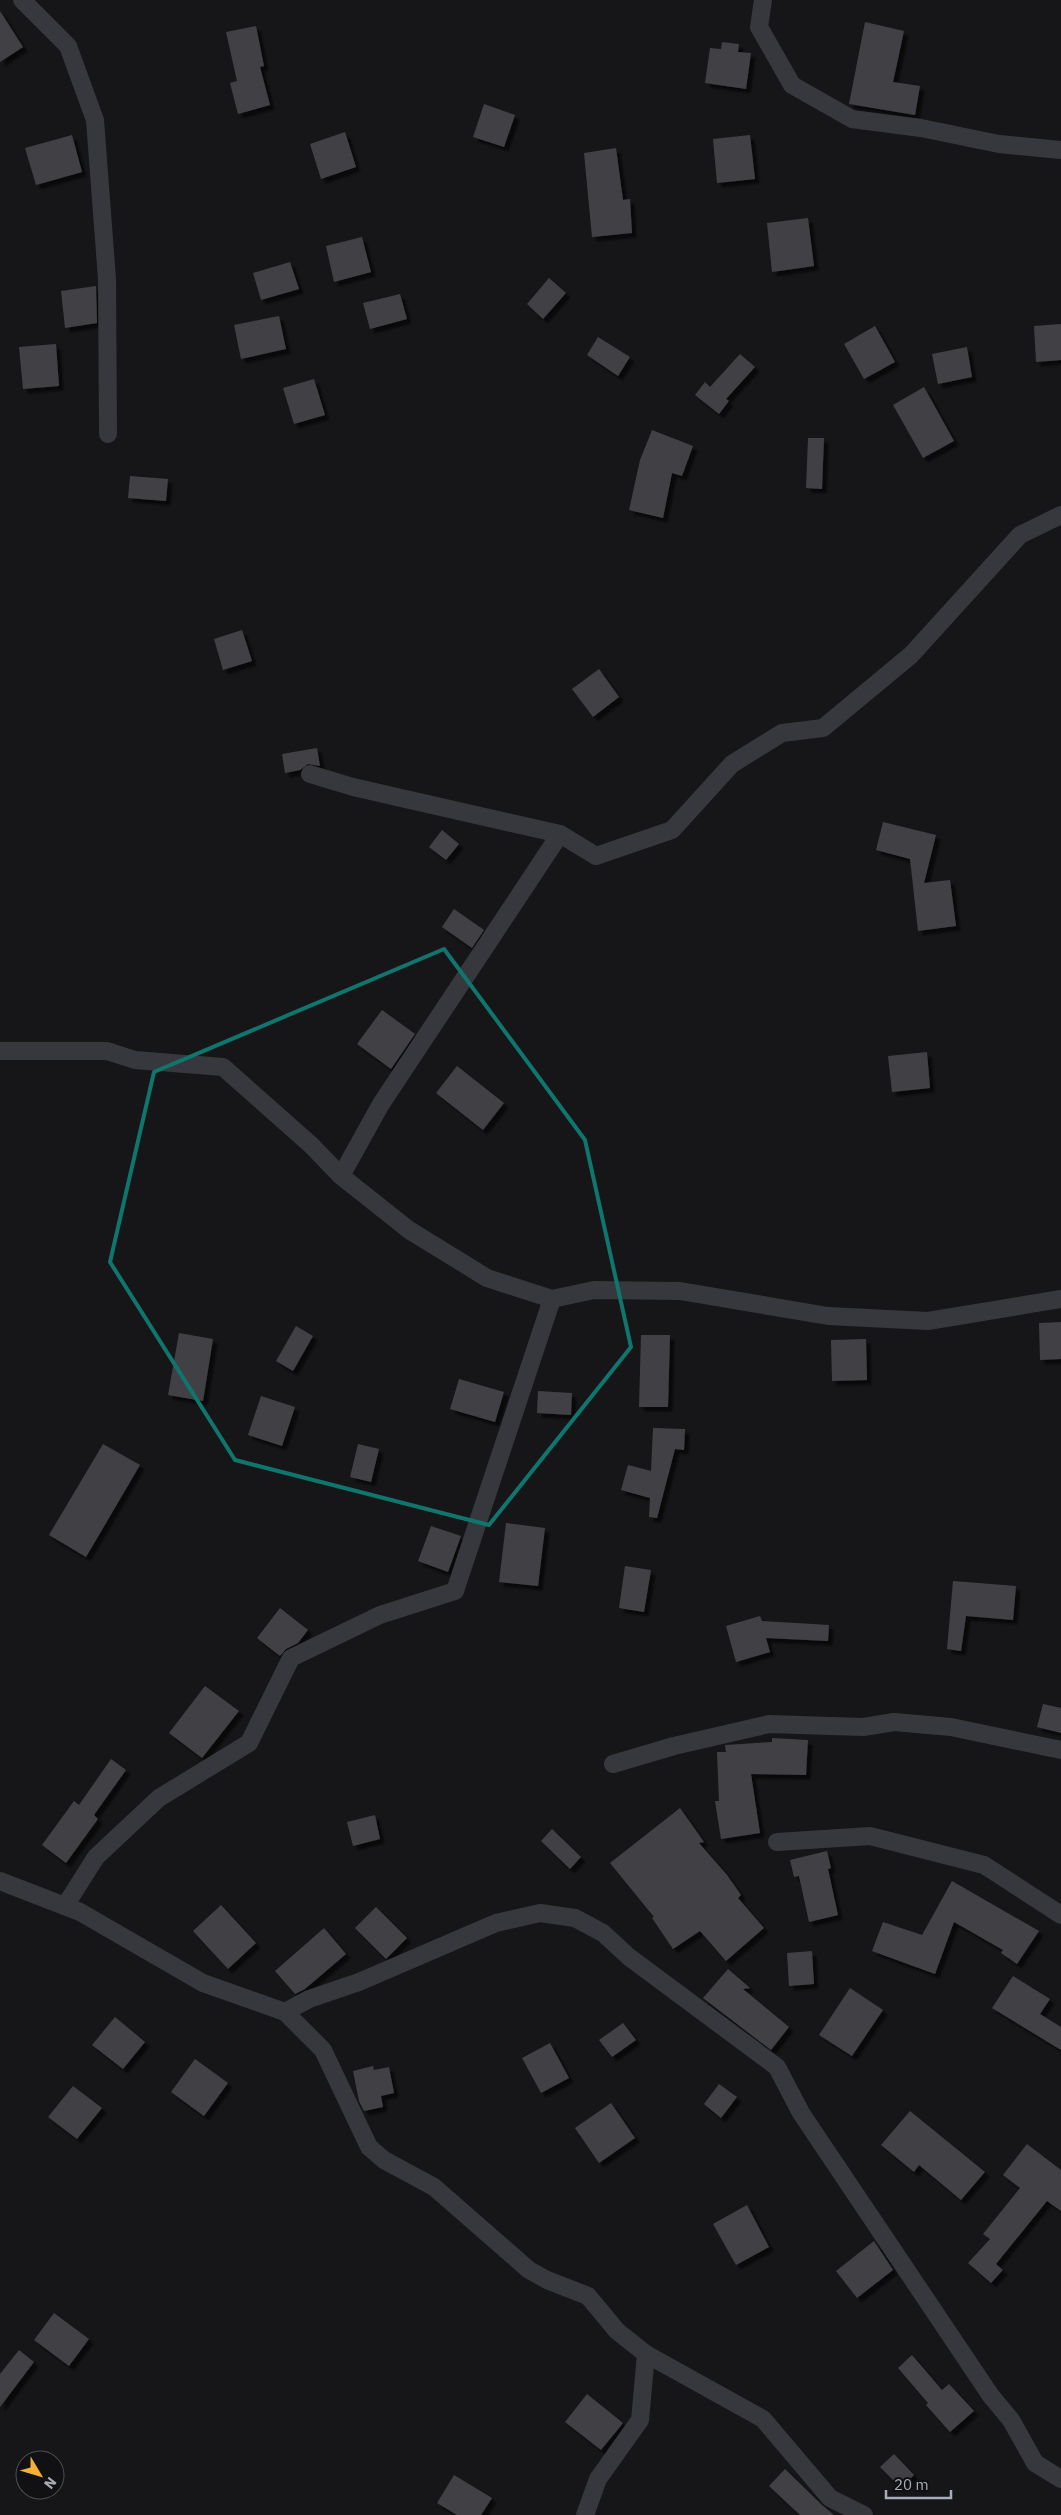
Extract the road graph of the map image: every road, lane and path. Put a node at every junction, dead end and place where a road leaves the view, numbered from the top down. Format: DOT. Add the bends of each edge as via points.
graph roads {
  1 [pos="22,0"];
  2 [pos="763,0"];
  3 [pos="1061,150"];
  4 [pos="108,434"];
  5 [pos="1061,515"];
  6 [pos="310,774"];
  7 [pos="560,834"];
  8 [pos="0,1051"];
  9 [pos="341,1176"];
  10 [pos="552,1299"];
  11 [pos="1061,1299"];
  12 [pos="1061,1750"];
  13 [pos="613,1764"];
  14 [pos="777,1842"];
  15 [pos="0,1881"];
  16 [pos="65,1906"];
  17 [pos="1061,1915"];
  18 [pos="285,2012"];
  19 [pos="646,2354"];
  20 [pos="1061,2479"];
  21 [pos="585,2515"];
  22 [pos="864,2515"];
  1 -- 4 [label="street" via="68,46 95,120 107,279"];
  2 -- 3 [label="street" via="759,26 792,85 852,119 921,128 999,144"];
  5 -- 7 [label="street" via="1020,535 911,656 822,728 782,733 732,764 672,830 596,856"];
  6 -- 7 [label="street" via="353,787"];
  7 -- 9 [label="street" via="381,1104"];
  8 -- 9 [label="street" via="107,1051 135,1060 223,1067"];
  9 -- 10 [label="street" via="409,1230 487,1278"];
  10 -- 11 [label="street" via="594,1290 680,1291 828,1316 928,1321"];
  10 -- 16 [label="street" via="455,1591 380,1615 291,1658 249,1743 159,1798 96,1857"];
  12 -- 13 [label="street" via="951,1727 894,1722 863,1727 769,1724"];
  14 -- 17 [label="street" via="870,1836 984,1865"];
  15 -- 16 [label="street"];
  16 -- 18 [label="street" via="203,1983"];
  18 -- 19 [label="street" via="322,2050 369,2147 384,2160 434,2188 529,2270 588,2296 617,2331"];
  18 -- 20 [label="street" via="496,1923 540,1912 574,1918 603,1933 629,1957 778,2067 801,2113 986,2388 1011,2420 1035,2463"];
  19 -- 21 [label="street" via="640,2420 598,2479"];
  19 -- 22 [label="street" via="763,2419 830,2498"];
}
